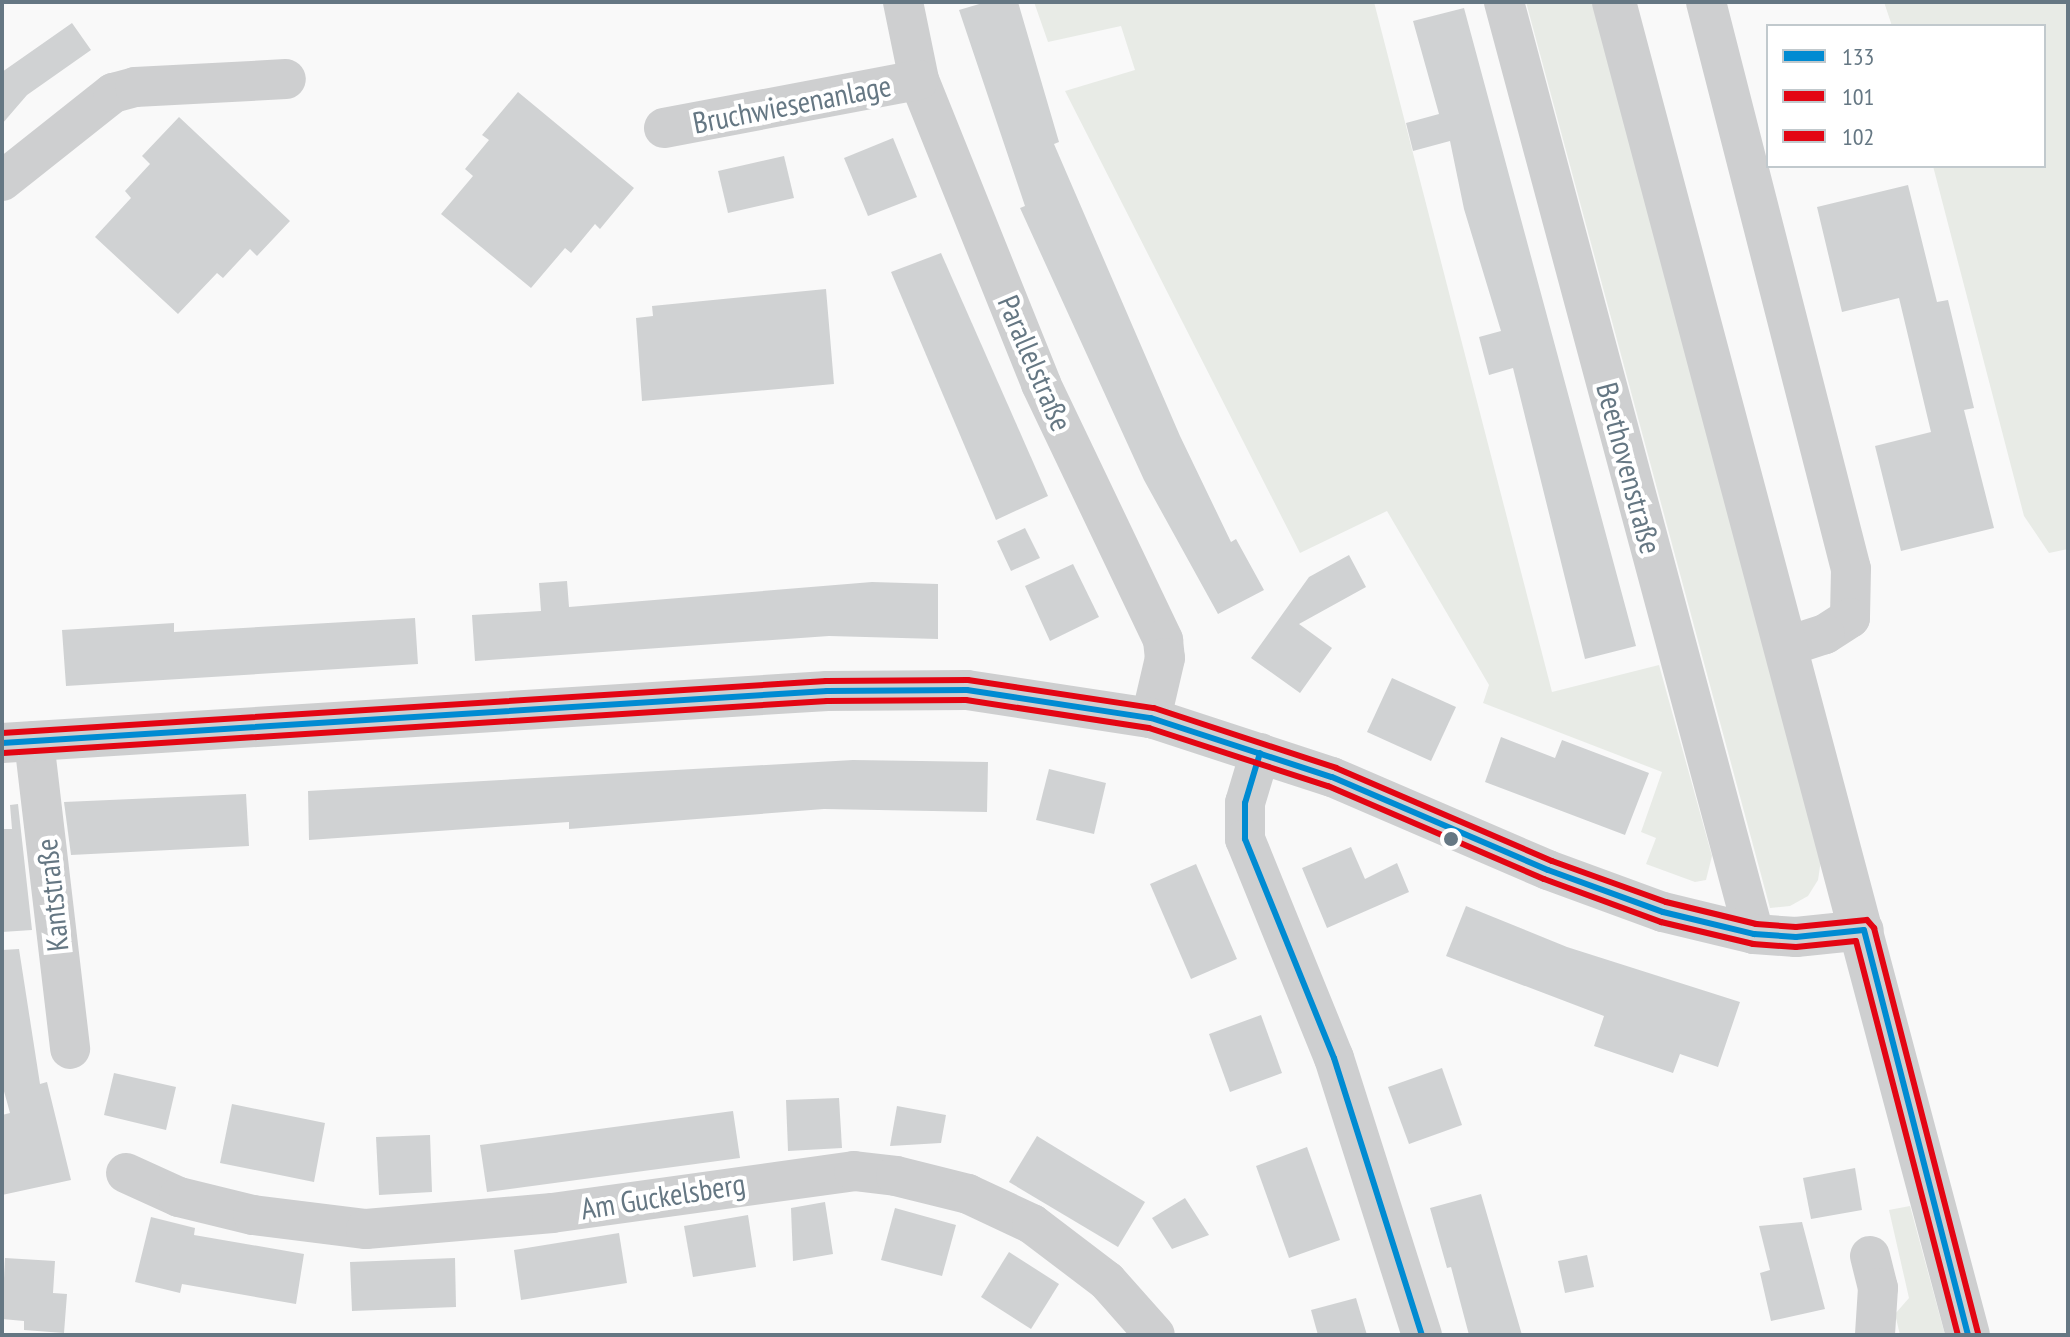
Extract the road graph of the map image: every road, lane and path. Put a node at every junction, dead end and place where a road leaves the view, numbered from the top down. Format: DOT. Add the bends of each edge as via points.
graph roads {
  1 [pos="903,2"];
  2 [pos="1504,2"];
  3 [pos="1614,2"];
  4 [pos="1706,2"];
  5 [pos="286,79"];
  6 [pos="919,80"];
  7 [pos="664,128"];
  8 [pos="2,181"];
  9 [pos="1787,646"];
  10 [pos="1151,718"];
  11 [pos="18,742"];
  12 [pos="1260,753"];
  13 [pos="1864,930"];
  14 [pos="1754,934"];
  15 [pos="70,1049"];
  16 [pos="126,1173"];
  17 [pos="1870,1256"];
  18 [pos="1155,1335"];
  19 [pos="1422,1335"];
  20 [pos="1875,1335"];
  21 [pos="1968,1335"];
  1 -- 6 [label="street, Parallelstraße"];
  2 -- 14 [label="street, Beethovenstraße"];
  3 -- 9 [label="street"];
  4 -- 9 [label="street" via="1851,569 1850,618 1825,634"];
  5 -- 8 [label="street" via="135,87 113,93"];
  6 -- 7 [label="street, Bruchwiesenanlage"];
  6 -- 10 [label="street, Parallelstraße" via="1041,384 1163,640 1165,658"];
  9 -- 13 [label="street"];
  10 -- 11 [label="street, Kantstraße" via="967,690 827,691"];
  10 -- 12 [label="street, Kantstraße"];
  11 -- 15 [label="street, Kantstraße"];
  12 -- 14 [label="street, Kantstraße" via="1332,777 1606,892"];
  12 -- 19 [label="street" via="1245,803 1245,839 1334,1058"];
  13 -- 14 [label="street, Kantstraße" via="1796,937"];
  13 -- 21 [label="street"];
  16 -- 18 [label="street, Am Guckelsberg" via="179,1197 253,1215 366,1229 536,1215 854,1171 896,1176 968,1194 1032,1224 1107,1281"];
  17 -- 20 [label="street" via="1878,1288"];
}
